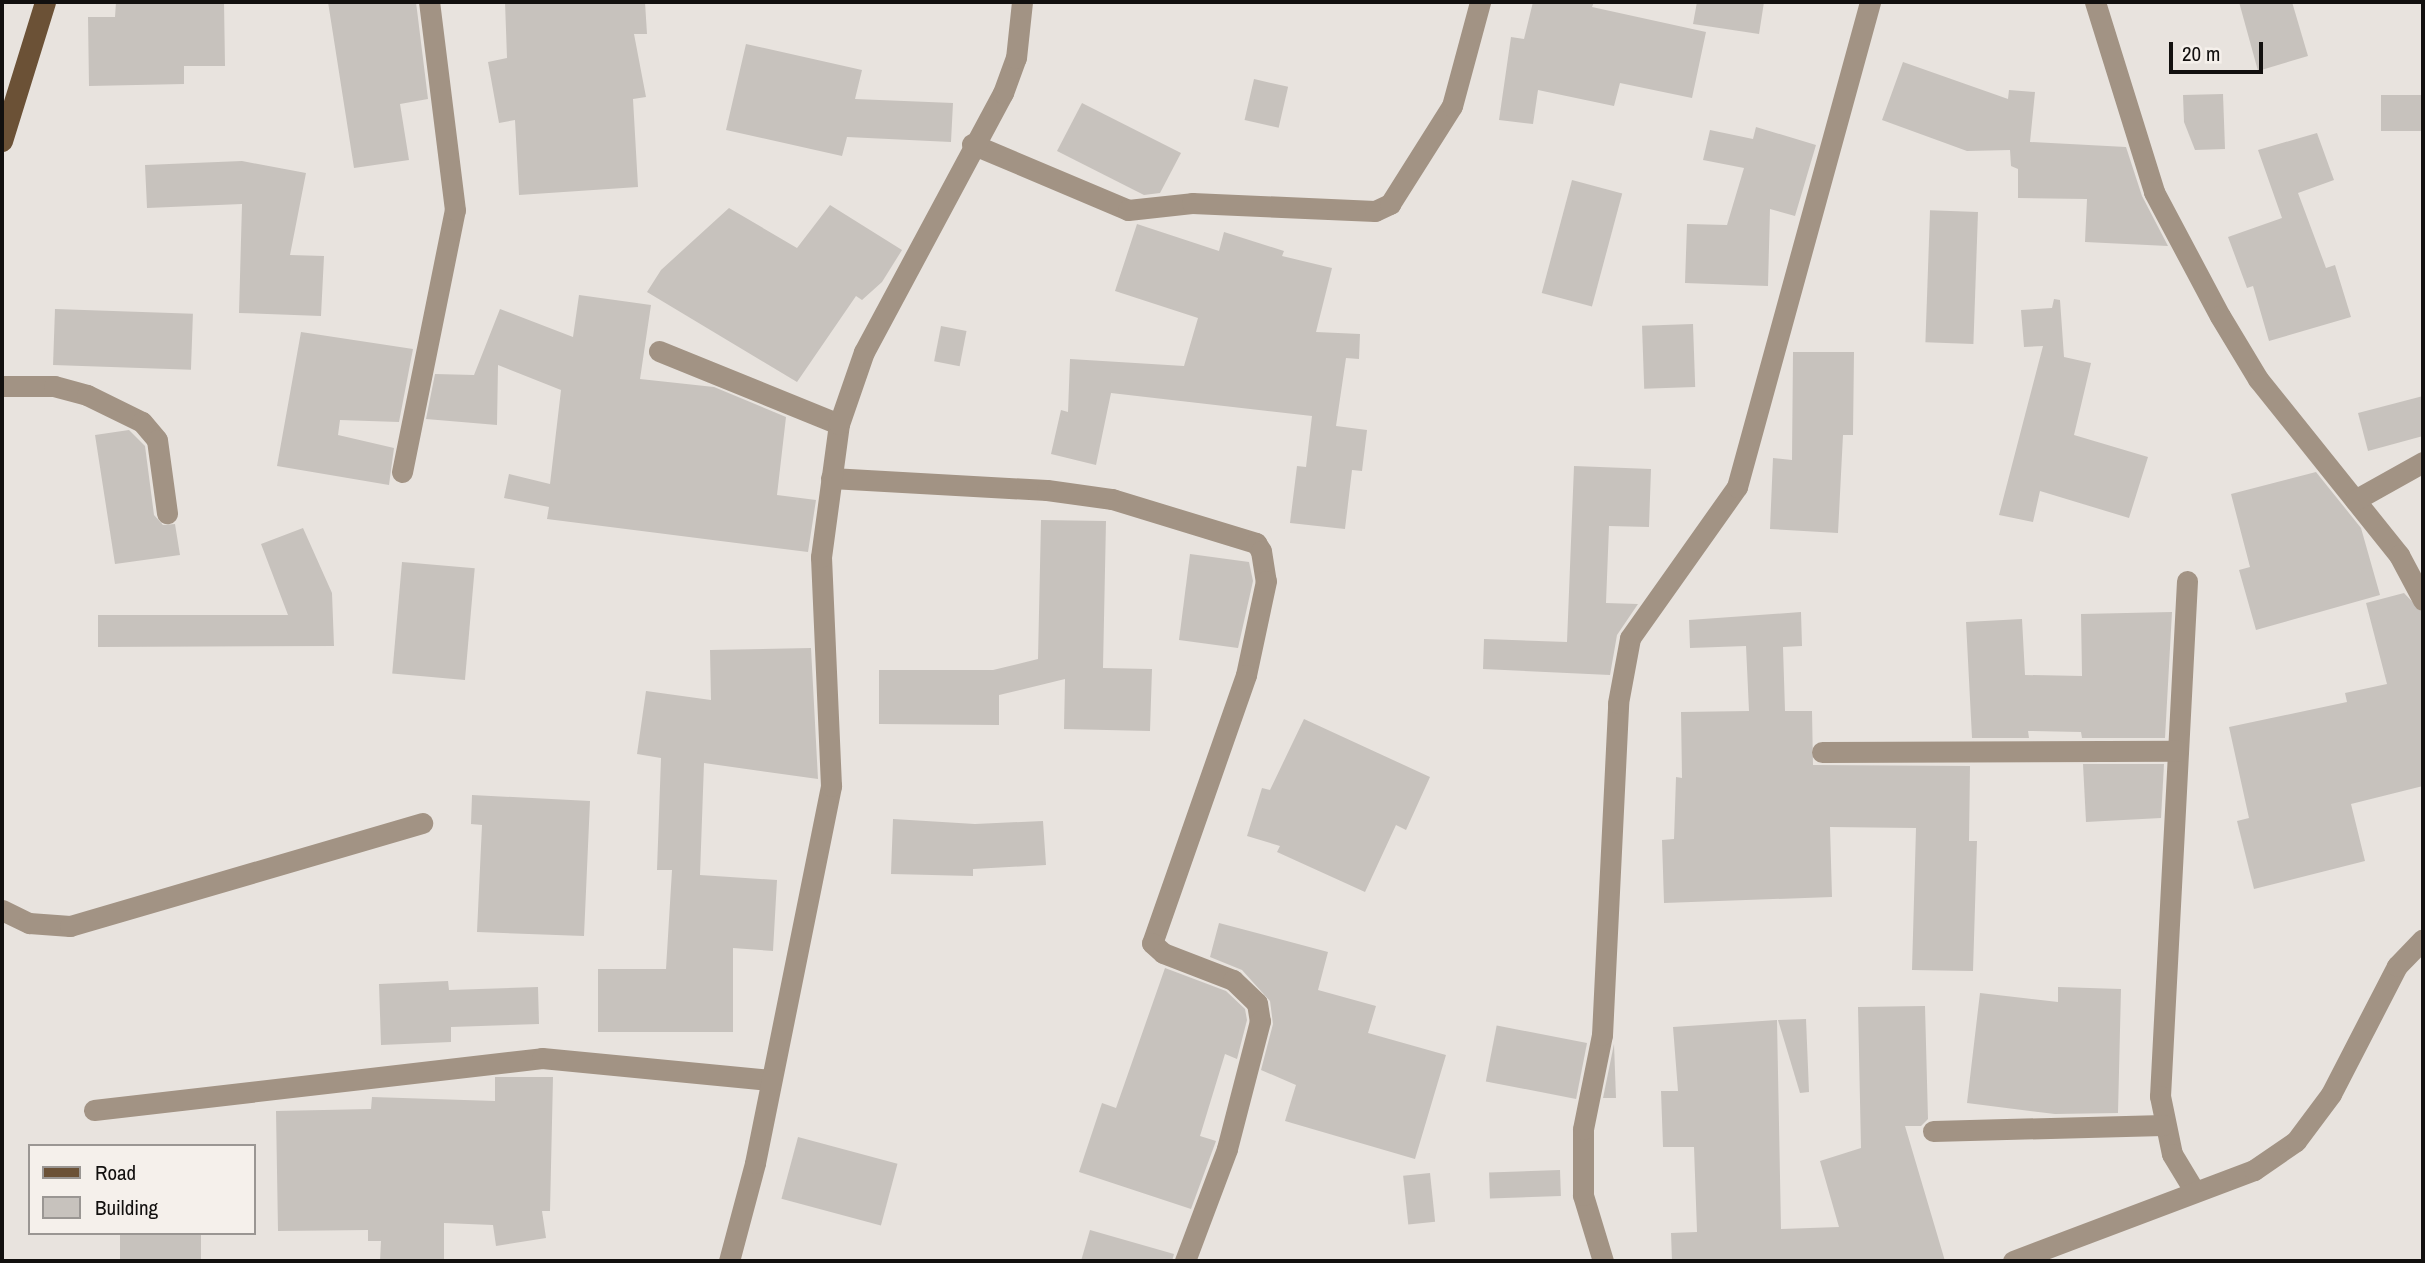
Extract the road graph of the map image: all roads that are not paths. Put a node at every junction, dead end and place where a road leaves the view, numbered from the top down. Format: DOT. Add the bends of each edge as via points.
graph roads {
  1 [pos="45,2"];
  2 [pos="429,2"];
  3 [pos="1022,2"];
  4 [pos="1480,2"];
  5 [pos="1870,2"];
  6 [pos="2095,2"];
  7 [pos="2,141"];
  8 [pos="972,144"];
  9 [pos="659,351"];
  10 [pos="2,386"];
  11 [pos="839,424"];
  12 [pos="2423,462"];
  13 [pos="402,472"];
  14 [pos="831,478"];
  15 [pos="2355,500"];
  16 [pos="167,513"];
  17 [pos="2187,581"];
  18 [pos="2423,600"];
  19 [pos="2178,751"];
  20 [pos="1822,752"];
  21 [pos="422,823"];
  22 [pos="2,910"];
  23 [pos="2423,939"];
  24 [pos="771,1080"];
  25 [pos="93,1110"];
  26 [pos="2163,1125"];
  27 [pos="1933,1131"];
  28 [pos="2195,1192"];
  29 [pos="729,1261"];
  30 [pos="1185,1261"];
  31 [pos="1603,1261"];
  32 [pos="2013,1261"];
  1 -- 7 [label="main road"];
  2 -- 13 [label="street" via="454,209"];
  3 -- 8 [label="street" via="1016,58 1003,93"];
  4 -- 8 [label="street" via="1452,106 1397,194 1376,211 1192,203 1128,209"];
  5 -- 31 [label="street" via="1737,487 1630,638 1618,703 1602,1035 1583,1129 1583,1195"];
  6 -- 15 [label="street" via="2154,192 2258,379"];
  8 -- 11 [label="street" via="863,352"];
  9 -- 11 [label="street"];
  10 -- 16 [label="street" via="54,386 87,395 142,422 157,440"];
  11 -- 14 [label="street"];
  12 -- 15 [label="street"];
  14 -- 24 [label="street" via="821,557 831,786"];
  14 -- 30 [label="street" via="1047,490 1112,499 1256,543 1261,551 1266,581 1246,675 1152,943 1163,953 1233,980 1257,1003 1260,1021 1227,1149"];
  15 -- 18 [label="street" via="2399,555"];
  17 -- 19 [label="street"];
  19 -- 20 [label="street"];
  19 -- 26 [label="street" via="2160,1096"];
  21 -- 22 [label="street" via="70,926 29,923"];
  23 -- 28 [label="street" via="2397,966 2331,1094 2296,1141 2254,1170"];
  24 -- 25 [label="street" via="542,1058"];
  24 -- 29 [label="street"];
  26 -- 27 [label="street"];
  26 -- 28 [label="street" via="2172,1154"];
  28 -- 32 [label="street"];
}
